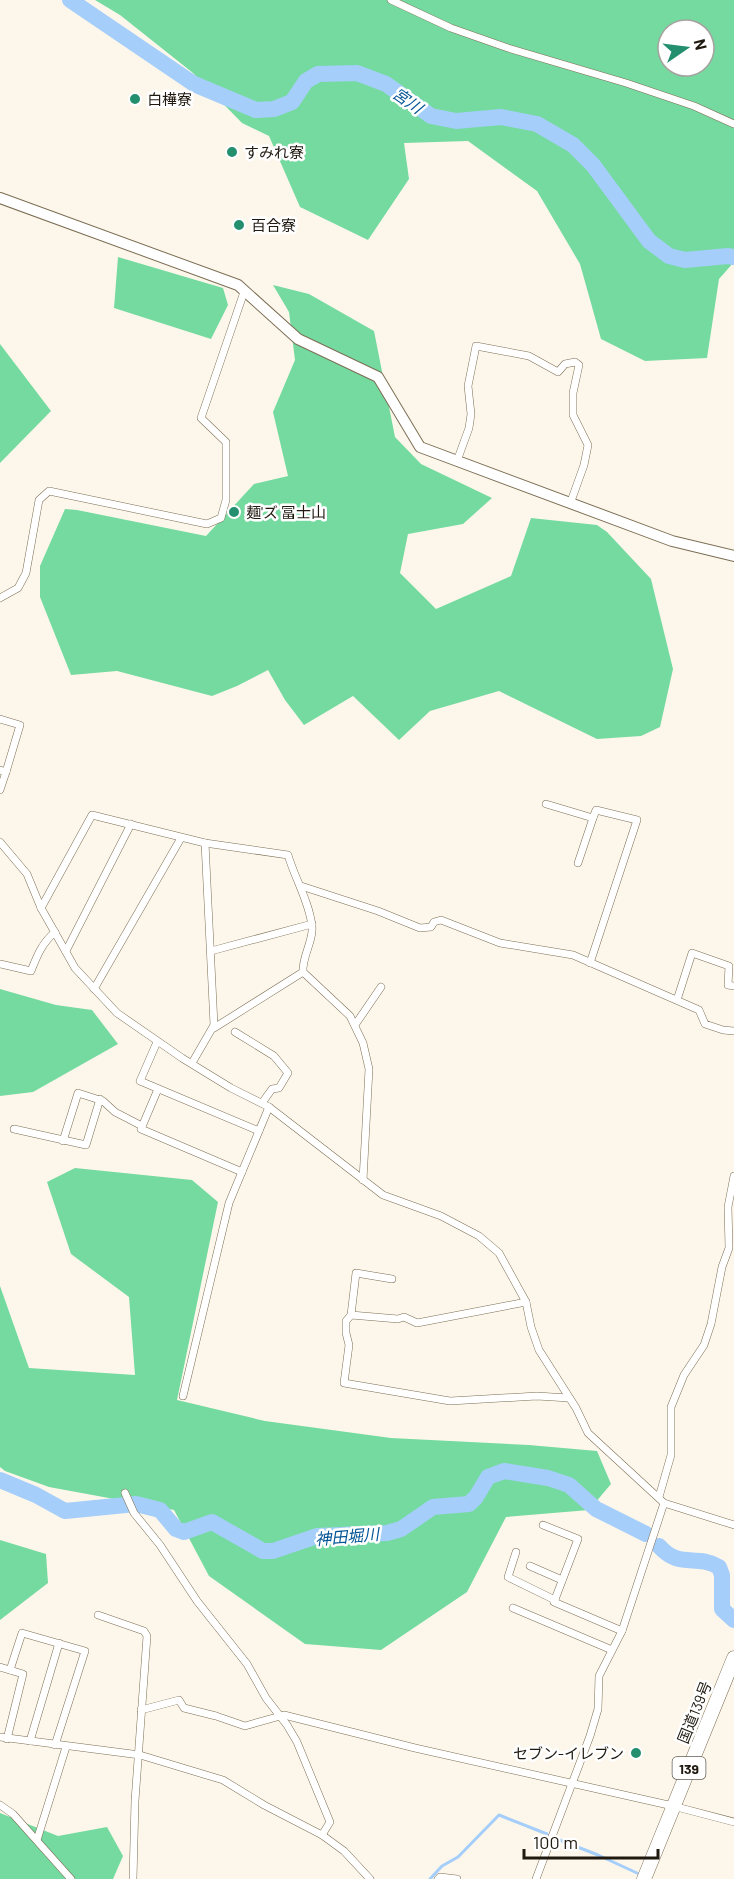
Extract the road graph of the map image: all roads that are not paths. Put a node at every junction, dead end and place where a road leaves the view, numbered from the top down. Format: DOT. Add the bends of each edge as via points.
graph roads {
  1 [pos="391,0"];
  2 [pos="734,124"];
  3 [pos="0,198"];
  4 [pos="244,292"];
  5 [pos="457,461"];
  6 [pos="570,504"];
  7 [pos="734,556"];
  8 [pos="0,598"];
  9 [pos="0,719"];
  10 [pos="3,771"];
  11 [pos="0,790"];
  12 [pos="546,804"];
  13 [pos="593,818"];
  14 [pos="131,824"];
  15 [pos="181,838"];
  16 [pos="0,842"];
  17 [pos="205,843"];
  18 [pos="578,863"];
  19 [pos="301,886"];
  20 [pos="41,908"];
  21 [pos="312,924"];
  22 [pos="55,932"];
  23 [pos="66,951"];
  24 [pos="211,951"];
  25 [pos="590,963"];
  26 [pos="0,964"];
  27 [pos="303,972"];
  28 [pos="734,986"];
  29 [pos="381,987"];
  30 [pos="94,988"];
  31 [pos="677,1000"];
  32 [pos="355,1025"];
  33 [pos="214,1028"];
  34 [pos="734,1031"];
  35 [pos="235,1032"];
  36 [pos="157,1042"];
  37 [pos="192,1063"];
  38 [pos="158,1089"];
  39 [pos="100,1099"];
  40 [pos="266,1105"];
  41 [pos="142,1126"];
  42 [pos="14,1129"];
  43 [pos="259,1131"];
  44 [pos="63,1141"];
  45 [pos="242,1172"];
  46 [pos="734,1176"];
  47 [pos="363,1180"];
  48 [pos="392,1280"];
  49 [pos="526,1302"];
  50 [pos="351,1315"];
  51 [pos="183,1396"];
  52 [pos="569,1398"];
  53 [pos="125,1493"];
  54 [pos="662,1500"];
  55 [pos="543,1525"];
  56 [pos="734,1525"];
  57 [pos="516,1552"];
  58 [pos="530,1566"];
  59 [pos="562,1580"];
  60 [pos="555,1600"];
  61 [pos="513,1608"];
  62 [pos="98,1615"];
  63 [pos="622,1631"];
  64 [pos="59,1643"];
  65 [pos="612,1650"];
  66 [pos="734,1658"];
  67 [pos="0,1667"];
  68 [pos="10,1670"];
  69 [pos="734,1680"];
  70 [pos="141,1710"];
  71 [pos="279,1716"];
  72 [pos="4,1738"];
  73 [pos="30,1741"];
  74 [pos="55,1745"];
  75 [pos="66,1747"];
  76 [pos="140,1755"];
  77 [pos="572,1783"];
  78 [pos="0,1805"];
  79 [pos="677,1807"];
  80 [pos="734,1822"];
  81 [pos="322,1834"];
  82 [pos="37,1840"];
  83 [pos="71,1879"];
  84 [pos="133,1879"];
  85 [pos="370,1879"];
  86 [pos="438,1879"];
  87 [pos="457,1879"];
  88 [pos="536,1879"];
  89 [pos="644,1879"];
  90 [pos="652,1879"];
  1 -- 2 [label="street" via="451,28 694,106"];
  3 -- 4 [label="street" via="238,285"];
  4 -- 5 [label="street" via="298,339 378,377 420,447"];
  4 -- 8 [label="street" via="201,418 226,442 226,500 221,518 207,524 49,491 39,500 26,573 18,588"];
  5 -- 6 [label="street"];
  5 -- 6 [label="street" via="469,428 468,386 476,346 529,356 558,372 565,364 575,362 579,365 573,415 588,445"];
  6 -- 7 [label="street" via="672,541"];
  9 -- 10 [label="street" via="20,725"];
  10 -- 11 [label="street"];
  12 -- 13 [label="street"];
  13 -- 18 [label="street"];
  13 -- 25 [label="street" via="596,810 637,820"];
  14 -- 15 [label="street"];
  14 -- 20 [label="street" via="92,815"];
  14 -- 23 [label="street"];
  15 -- 17 [label="street"];
  15 -- 30 [label="street"];
  16 -- 20 [label="street" via="27,874"];
  17 -- 19 [label="street" via="288,855"];
  17 -- 24 [label="street"];
  19 -- 21 [label="street"];
  19 -- 25 [label="street" via="420,928 441,920 500,943 573,955"];
  20 -- 22 [label="street"];
  21 -- 24 [label="street"];
  21 -- 27 [label="street"];
  22 -- 23 [label="street"];
  22 -- 26 [label="street" via="39,952 31,971"];
  23 -- 30 [label="street" via="75,968"];
  24 -- 33 [label="street"];
  25 -- 31 [label="street"];
  27 -- 32 [label="street"];
  27 -- 33 [label="street"];
  28 -- 31 [label="street" via="728,985 729,966 692,953"];
  29 -- 32 [label="street"];
  30 -- 36 [label="street" via="117,1013"];
  31 -- 34 [label="street" via="699,1010 705,1024"];
  32 -- 47 [label="street" via="369,1069"];
  33 -- 37 [label="street"];
  35 -- 40 [label="street" via="274,1056 288,1073 279,1088 272,1089"];
  36 -- 37 [label="street"];
  36 -- 38 [label="street" via="140,1081"];
  37 -- 40 [label="street"];
  38 -- 41 [label="street"];
  38 -- 43 [label="street"];
  39 -- 41 [label="street"];
  39 -- 44 [label="street" via="86,1145"];
  39 -- 44 [label="street" via="78,1093"];
  40 -- 43 [label="street"];
  40 -- 47 [label="street"];
  41 -- 45 [label="street" via="141,1129"];
  42 -- 44 [label="street"];
  43 -- 45 [label="street"];
  45 -- 51 [label="street" via="229,1203"];
  46 -- 54 [label="street" via="728,1207 729,1248 704,1345 684,1375 672,1407 671,1455"];
  47 -- 49 [label="street" via="382,1195 441,1216 479,1236 499,1253"];
  48 -- 50 [label="street" via="356,1273"];
  49 -- 50 [label="street" via="417,1323 404,1317"];
  49 -- 52 [label="street" via="539,1350"];
  50 -- 52 [label="street" via="346,1321 349,1345 344,1383 450,1401"];
  52 -- 54 [label="street" via="588,1433"];
  53 -- 71 [label="street" via="134,1514 247,1664"];
  54 -- 56 [label="street"];
  54 -- 63 [label="street"];
  55 -- 59 [label="street" via="578,1539"];
  57 -- 60 [label="street" via="508,1577"];
  58 -- 59 [label="street"];
  59 -- 60 [label="street"];
  60 -- 63 [label="street"];
  61 -- 65 [label="street"];
  62 -- 70 [label="street" via="144,1631 147,1636"];
  63 -- 65 [label="street"];
  64 -- 68 [label="street" via="22,1633"];
  64 -- 73 [label="street"];
  64 -- 74 [label="street" via="85,1651"];
  65 -- 77 [label="street" via="599,1676 598,1709"];
  66 -- 79 [label="highway, 国道139号 / 139"];
  67 -- 68 [label="street"];
  68 -- 72 [label="street" via="23,1674"];
  69 -- 79 [label="highway, 国道139号 / 139"];
  70 -- 71 [label="street" via="179,1700 184,1708 244,1725"];
  70 -- 76 [label="street"];
  71 -- 77 [label="street"];
  71 -- 81 [label="street" via="297,1742 330,1822"];
  72 -- 73 [label="street"];
  73 -- 74 [label="street"];
  74 -- 75 [label="street"];
  75 -- 76 [label="street"];
  75 -- 82 [label="street"];
  76 -- 81 [label="street" via="223,1780"];
  76 -- 84 [label="street"];
  77 -- 79 [label="street"];
  77 -- 88 [label="street"];
  78 -- 82 [label="street"];
  79 -- 80 [label="street"];
  79 -- 89 [label="highway, 国道139号 / 139"];
  79 -- 90 [label="highway, 国道139号 / 139"];
  81 -- 85 [label="street"];
  82 -- 83 [label="street"];
  86 -- 87 [label="street"];
}
